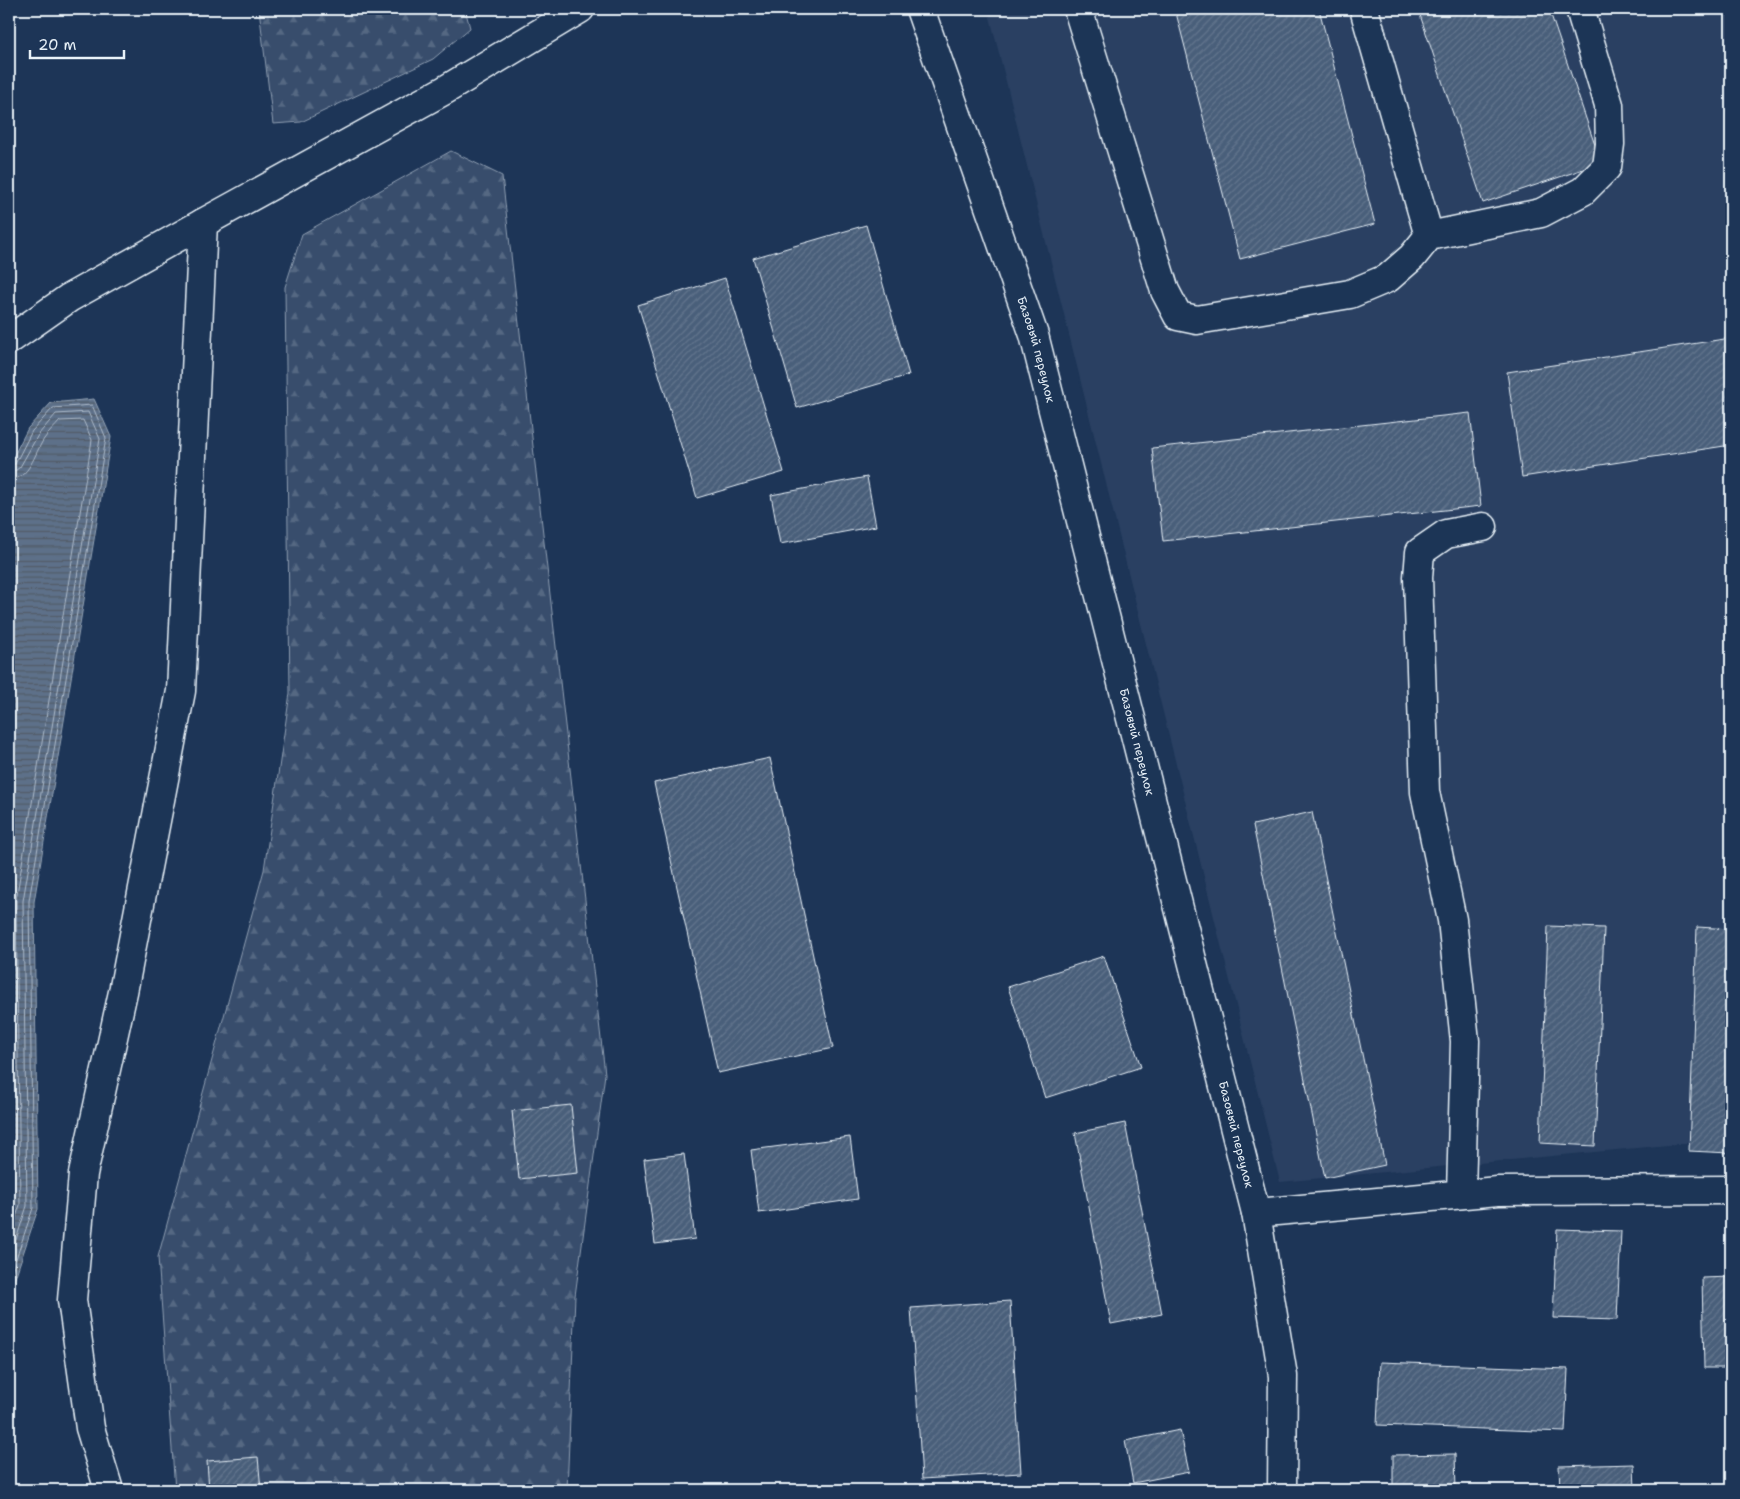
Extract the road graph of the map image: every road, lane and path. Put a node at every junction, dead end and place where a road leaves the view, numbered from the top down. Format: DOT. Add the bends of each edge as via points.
graph roads {
  1 [pos="580,9"];
  2 [pos="920,9"];
  3 [pos="1078,9"];
  4 [pos="1364,9"];
  5 [pos="1580,9"];
  6 [pos="203,222"];
  7 [pos="1430,236"];
  8 [pos="9,340"];
  9 [pos="1483,527"];
  10 [pos="1731,1190"];
  11 [pos="1461,1194"];
  12 [pos="1256,1213"];
  13 [pos="109,1490"];
  14 [pos="1282,1490"];
  1 -- 6 [label="street" via="445,90"];
  2 -- 12 [label="street, Базовый переулок" via="1034,335"];
  3 -- 7 [label="street" via="1165,291 1178,316 1197,320 1350,294 1388,278"];
  4 -- 7 [label="street"];
  5 -- 7 [label="street" via="1609,106 1607,167 1583,191 1541,212"];
  6 -- 8 [label="street" via="70,298"];
  6 -- 13 [label="street" via="181,691 123,992 83,1174 72,1300 90,1428"];
  9 -- 11 [label="street" via="1446,534 1420,552 1418,578 1425,792 1452,920 1465,1041"];
  10 -- 11 [label="street" via="1498,1190"];
  11 -- 12 [label="street"];
  12 -- 14 [label="street, Базовый переулок" via="1283,1376"];
}
